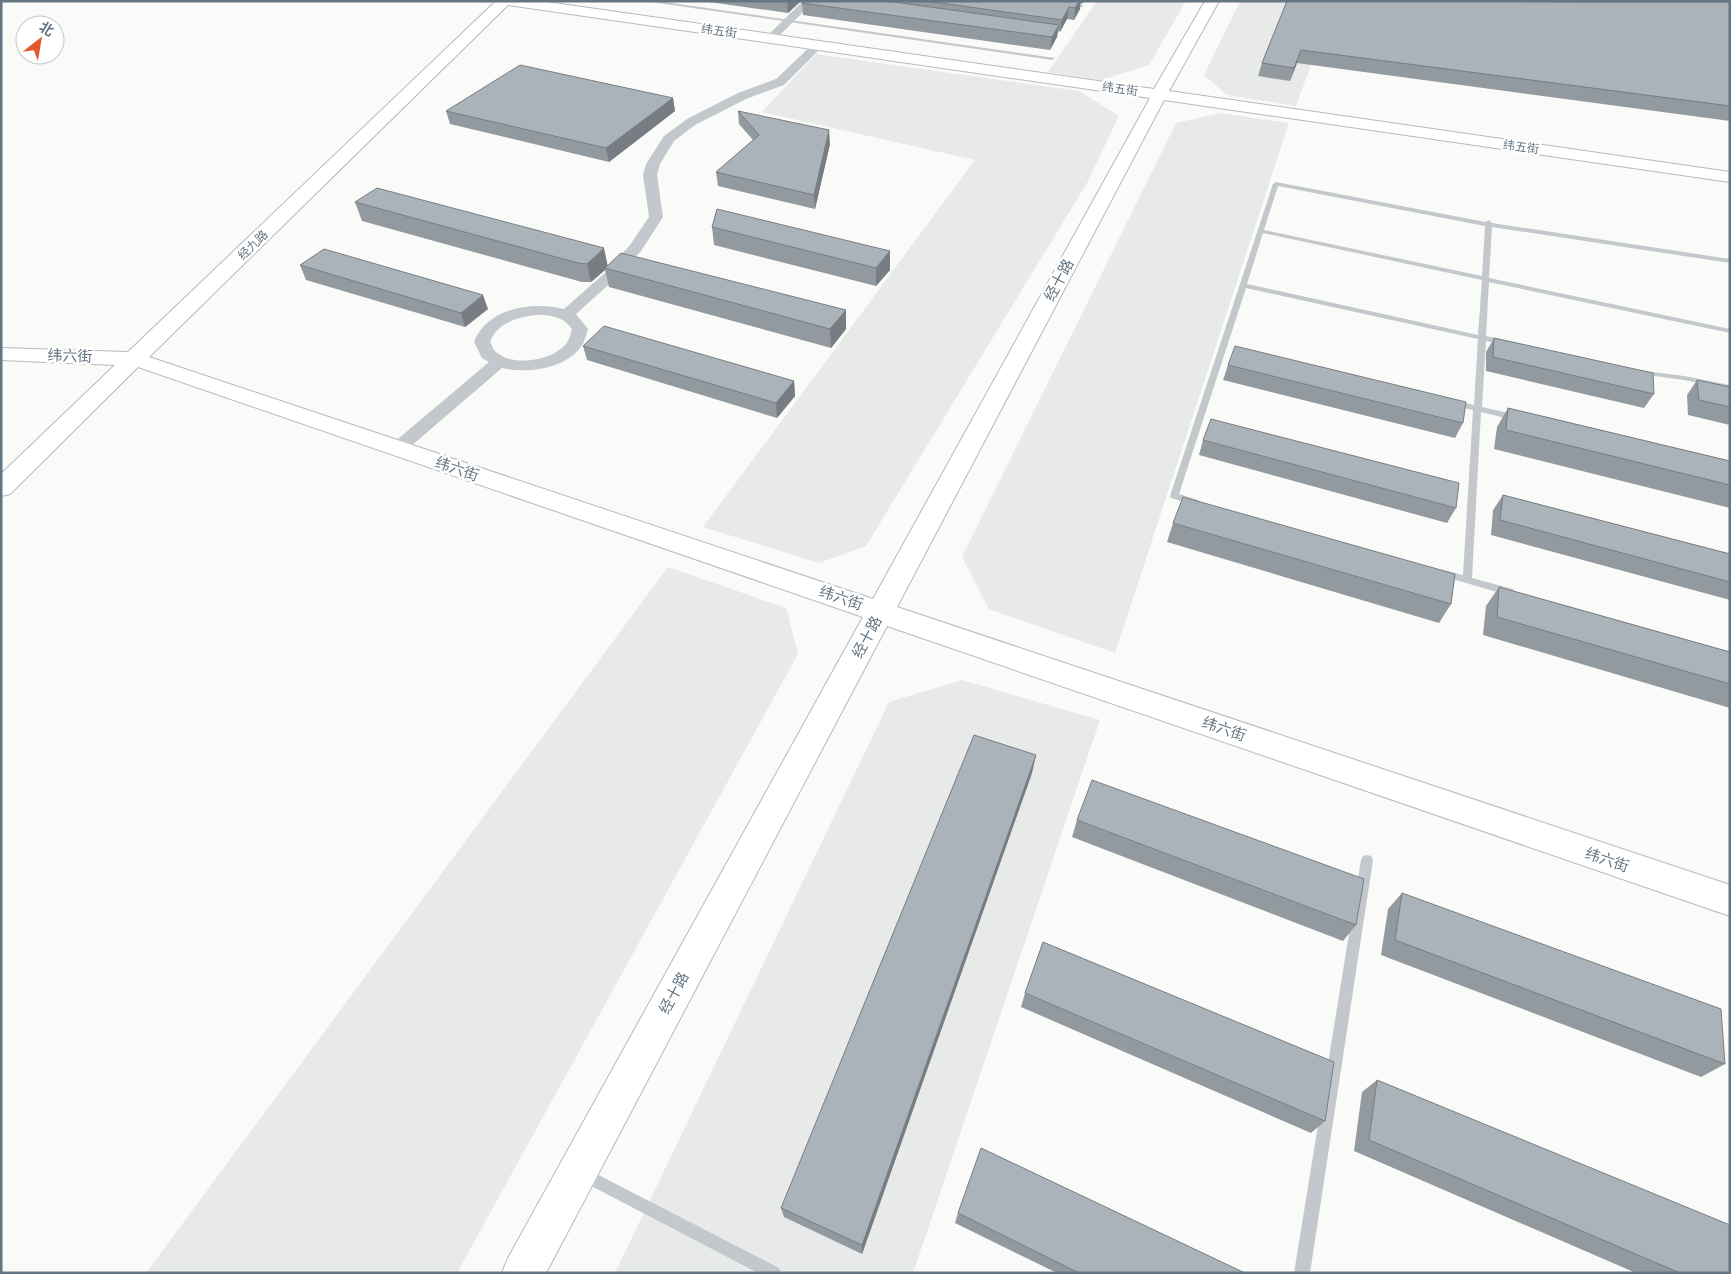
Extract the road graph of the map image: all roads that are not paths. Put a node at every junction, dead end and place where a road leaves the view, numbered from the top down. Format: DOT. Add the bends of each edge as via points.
graph roads {
  1 [pos="504,1"];
  2 [pos="510,1"];
  3 [pos="646,1"];
  4 [pos="809,1"];
  5 [pos="1042,1"];
  6 [pos="1212,1"];
  7 [pos="1082,6"];
  8 [pos="788,21"];
  9 [pos="770,39"];
  10 [pos="817,46"];
  11 [pos="1052,58"];
  12 [pos="1159,95"];
  13 [pos="1730,177"];
  14 [pos="1488,222"];
  15 [pos="1261,231"];
  16 [pos="1730,261"];
  17 [pos="1243,285"];
  18 [pos="566,315"];
  19 [pos="1730,331"];
  20 [pos="1511,344"];
  21 [pos="1223,346"];
  22 [pos="1233,349"];
  23 [pos="1,354"];
  24 [pos="134,359"];
  25 [pos="499,362"];
  26 [pos="1636,371"];
  27 [pos="1730,388"];
  28 [pos="1443,400"];
  29 [pos="1529,421"];
  30 [pos="398,448"];
  31 [pos="1,488"];
  32 [pos="1203,504"];
  33 [pos="1429,569"];
  34 [pos="1467,580"];
  35 [pos="1523,596"];
  36 [pos="880,612"];
  37 [pos="1367,860"];
  38 [pos="1730,901"];
  39 [pos="578,1171"];
  40 [pos="523,1273"];
  41 [pos="774,1273"];
  42 [pos="1302,1273"];
  1 -- 24 [label="street, 经九路"];
  2 -- 9 [label="street, 纬五街"];
  3 -- 8 [label="lane"];
  4 -- 8 [label="street"];
  5 -- 7 [label="lane"];
  6 -- 12 [label="street, 经十路"];
  8 -- 9 [label="street"];
  8 -- 11 [label="lane"];
  9 -- 10 [label="street, 纬五街"];
  10 -- 12 [label="street, 纬五街"];
  10 -- 18 [label="street" via="780,82 742,96 691,122 669,139 650,175 656,217 636,248 612,275"];
  12 -- 13 [label="street, 纬五街"];
  12 -- 36 [label="street, 经十路"];
  14 -- 15 [label="lane" via="1276,184"];
  14 -- 16 [label="lane"];
  14 -- 34 [label="lane"];
  15 -- 17 [label="lane"];
  15 -- 19 [label="lane"];
  17 -- 20 [label="lane"];
  17 -- 21 [label="lane"];
  18 -- 25 [label="street" via="580,329 578,341 567,352 539,364 518,366"];
  18 -- 25 [label="street" via="529,311 509,316 493,325 484,336 483,348 486,354"];
  21 -- 22 [label="lane"];
  21 -- 32 [label="lane" via="1174,496"];
  23 -- 24 [label="street, 纬六街"];
  24 -- 30 [label="street, 纬六街"];
  24 -- 31 [label="street, 经九路"];
  25 -- 30 [label="street"];
  26 -- 27 [label="lane"];
  28 -- 29 [label="lane"];
  30 -- 36 [label="street, 纬六街"];
  33 -- 34 [label="lane"];
  34 -- 35 [label="lane"];
  36 -- 38 [label="street, 纬六街"];
  36 -- 39 [label="street, 经十路"];
  37 -- 42 [label="lane"];
  39 -- 40 [label="street, 经十路"];
  39 -- 41 [label="lane"];
}
